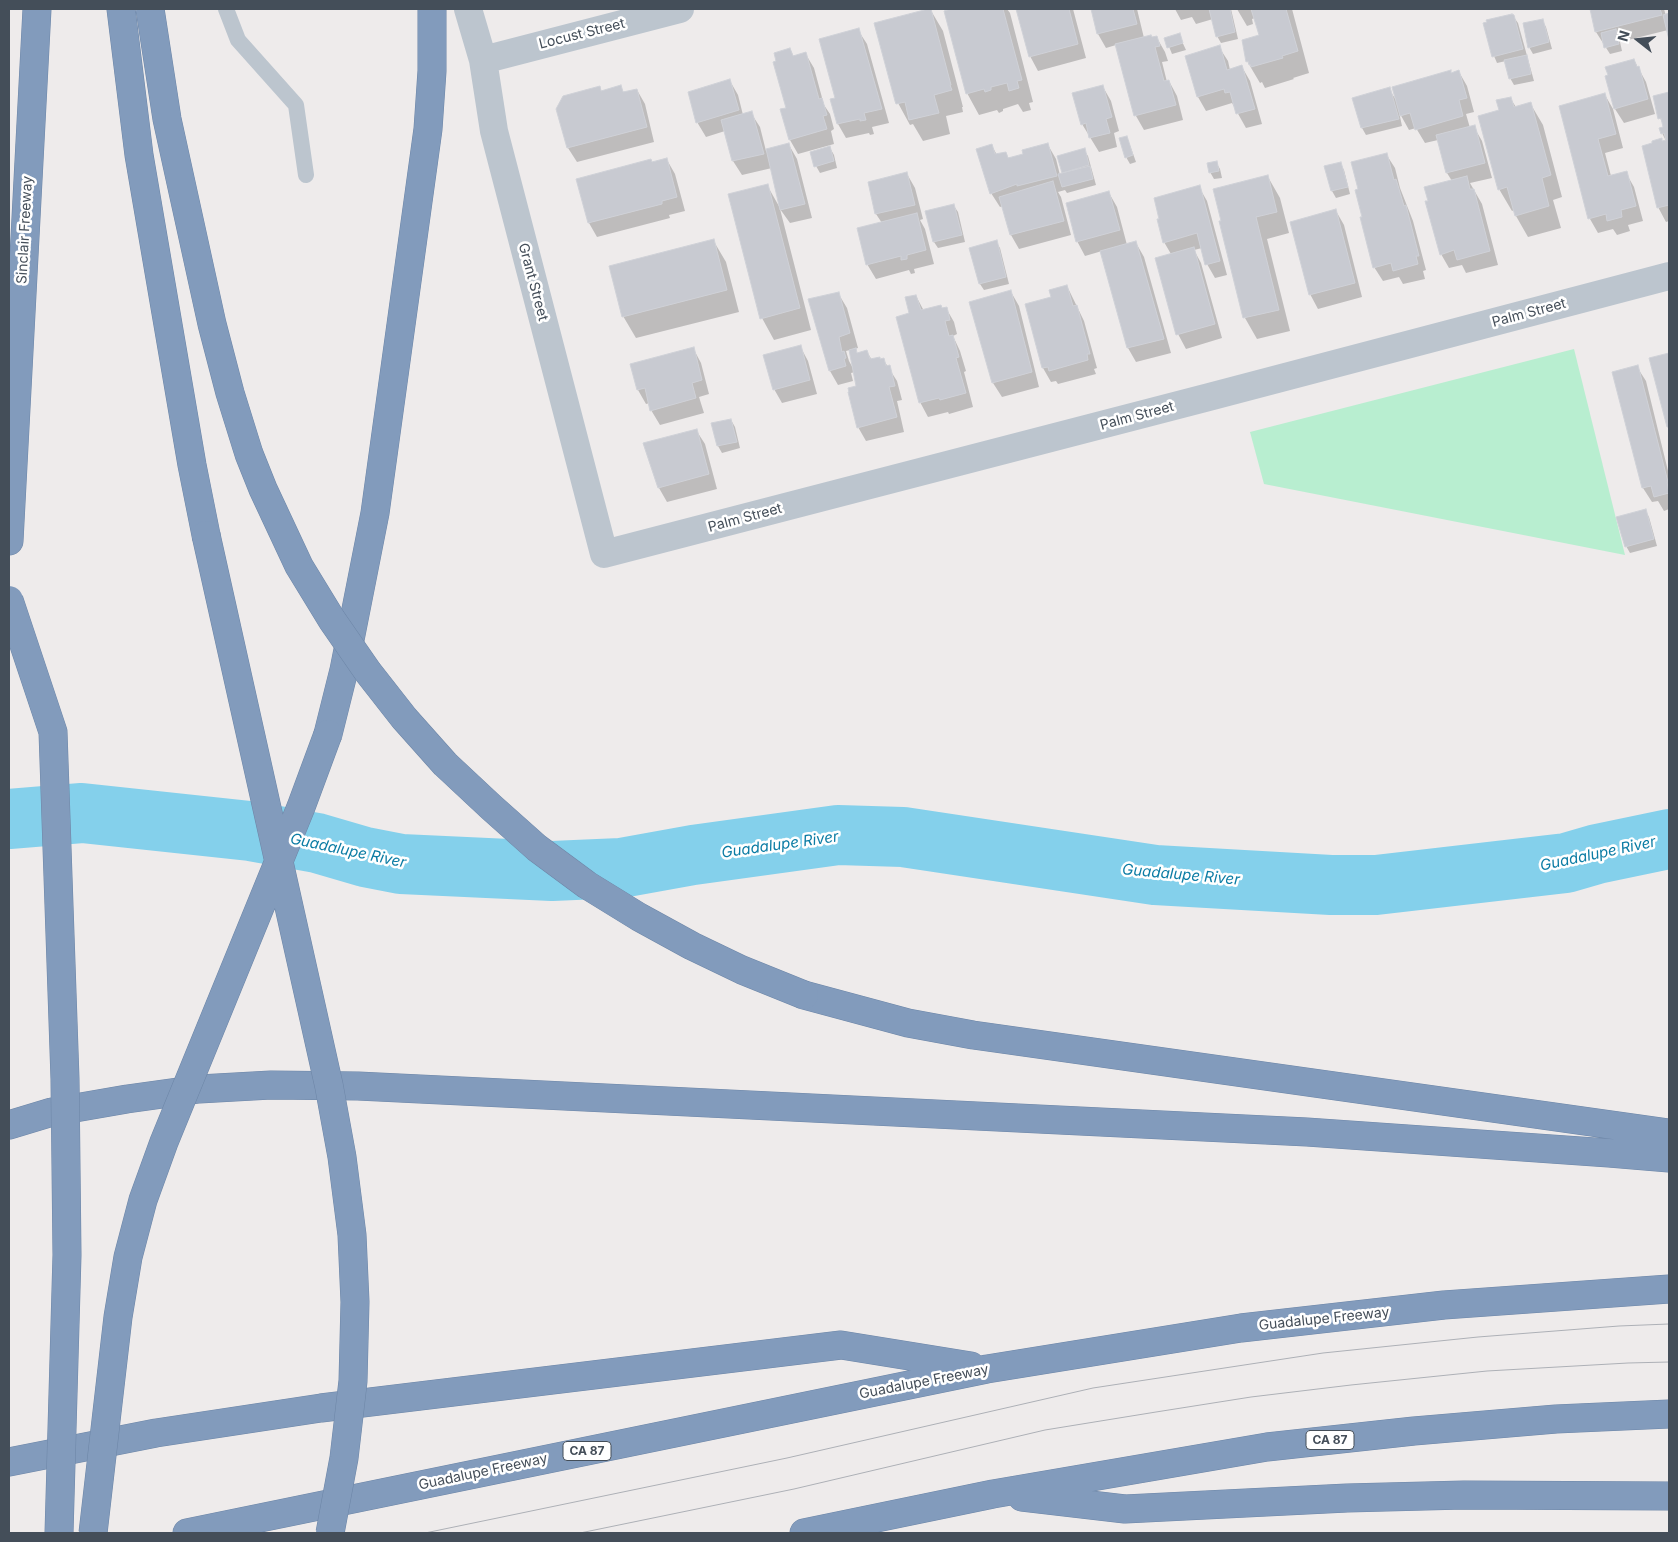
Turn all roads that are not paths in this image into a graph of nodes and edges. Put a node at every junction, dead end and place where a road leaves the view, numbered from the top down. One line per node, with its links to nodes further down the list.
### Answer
1 (37, 9): 11 (highway, Sinclair Freeway)
2 (121, 9): 26 (highway, bridge)
3 (150, 9): 15 (highway, bridge)
4 (226, 9): 9 (lane)
5 (432, 9): 24 (highway, bridge)
6 (468, 9): 8 (street, Grant Street)
7 (680, 9): 8 (street, Locust Street)
8 (483, 60): 12 (street, Grant Street)
9 (306, 175)
10 (1669, 276): 12 (street, Palm Street)
11 (9, 541)
12 (604, 554)
13 (9, 600): 23 (highway, bridge)
14 (9, 1125): 16 (highway)
15 (1669, 1133)
16 (1669, 1158)
17 (1669, 1288): 18 (highway, Guadalupe Freeway / CA 87)
18 (987, 1369): 20 (highway); 25 (highway, Guadalupe Freeway / CA 87)
19 (1669, 1414): 21 (highway, CA 87)
20 (9, 1462)
21 (993, 1494): 22 (highway); 27 (highway, CA 87)
22 (1669, 1496)
23 (59, 1533)
24 (93, 1533)
25 (187, 1533)
26 (330, 1533)
27 (804, 1533)

